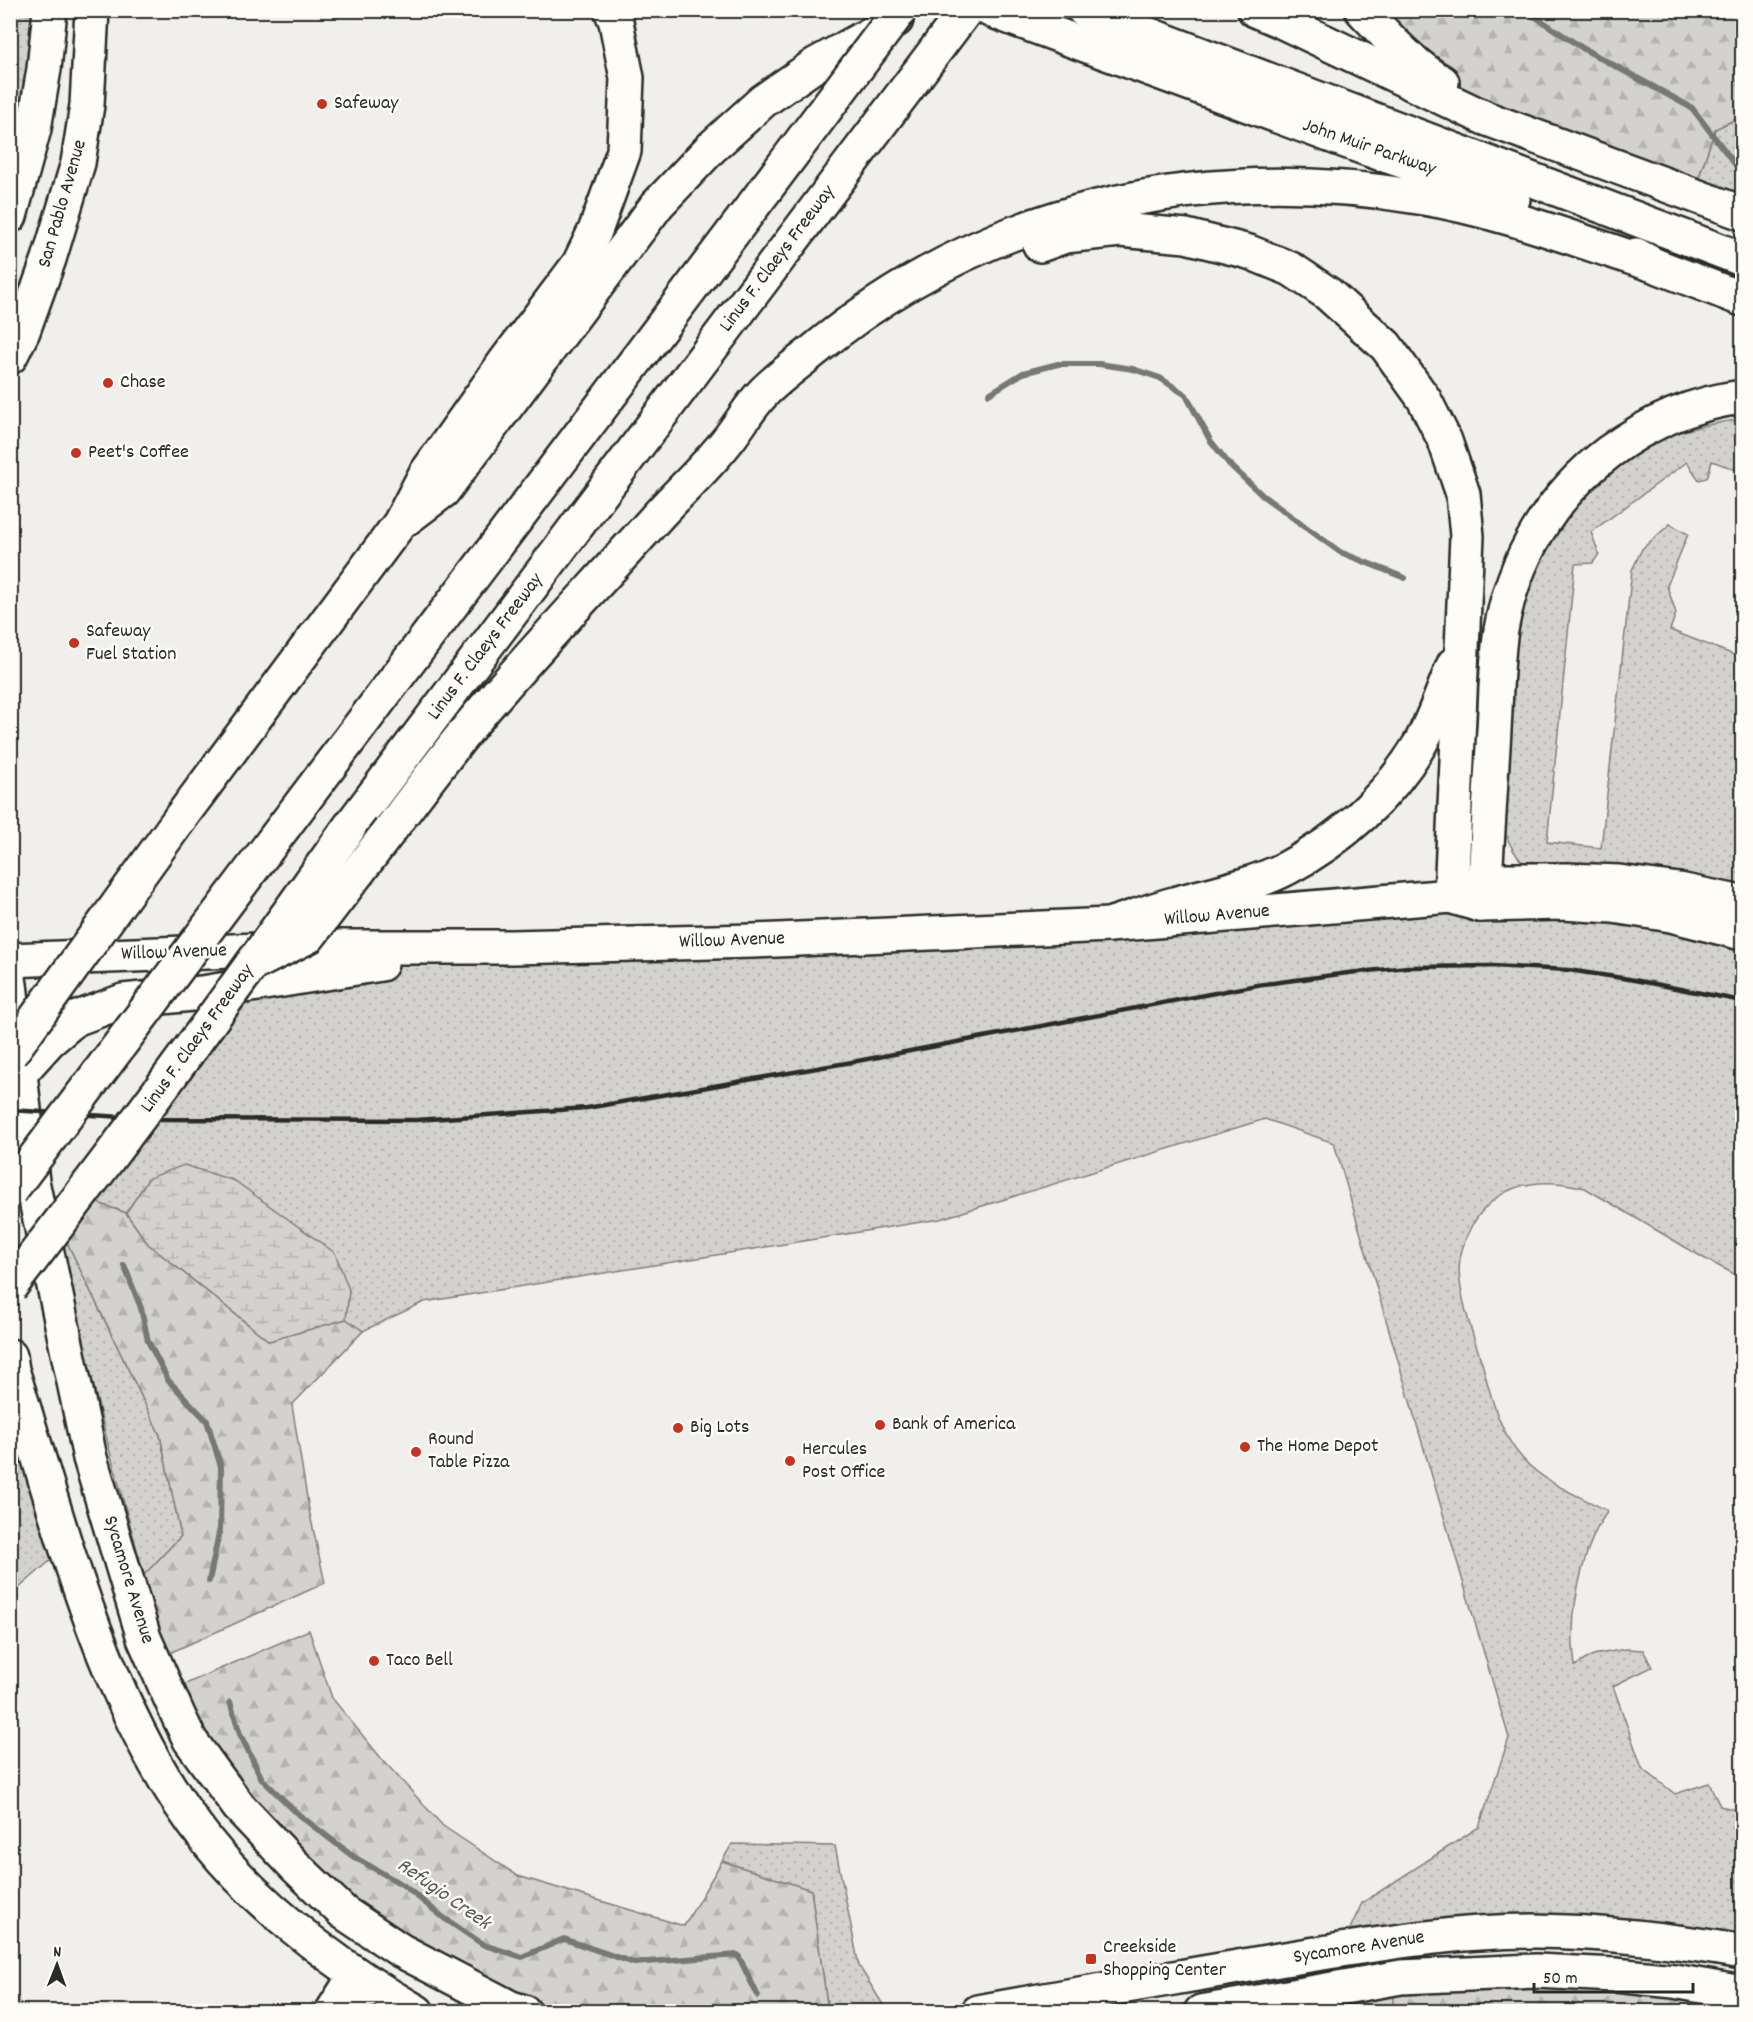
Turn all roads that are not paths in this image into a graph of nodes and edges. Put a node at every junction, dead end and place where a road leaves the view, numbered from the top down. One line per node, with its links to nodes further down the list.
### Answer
1 (50, 10): 13 (main road)
2 (92, 10): 17 (main road, San Pablo Avenue)
3 (611, 10): 20 (main road)
4 (900, 10): 31 (main road, bridge)
5 (914, 10): 20 (main road, bridge)
6 (966, 10): 28 (main road, Linus F. Claeys Freeway, bridge)
7 (990, 10): 15 (main road, John Muir Parkway)
8 (1084, 10): 14 (main road, John Muir Parkway)
9 (1255, 10): 11 (main road)
10 (1362, 10): 11 (main road)
11 (1551, 142): 12 (main road)
12 (1743, 213)
13 (10, 216)
14 (1743, 259)
15 (1654, 265): 16 (main road, John Muir Parkway); 19 (main road)
16 (1743, 299)
17 (10, 357)
18 (1743, 397): 22 (main road)
19 (726, 442): 21 (main road); 28 (main road, bridge)
20 (400, 523): 30 (main road, bridge)
21 (1463, 640): 22 (main road); 24 (main road)
22 (1472, 894): 23 (main road, Willow Avenue); 24 (main road, Willow Avenue); 25 (main road, Willow Avenue)
23 (1743, 903)
24 (1109, 925): 26 (main road, Willow Avenue)
25 (1743, 933)
26 (512, 947): 27 (main road, Willow Avenue); 30 (main road)
27 (10, 960)
28 (253, 964): 32 (main road, Linus F. Claeys Freeway, bridge)
29 (10, 984): 30 (main road, Sycamore Avenue)
30 (16, 1063): 34 (main road, Sycamore Avenue)
31 (10, 1191)
32 (10, 1287)
33 (10, 1356): 37 (main road)
34 (400, 1950): 37 (main road); 40 (main road, Sycamore Avenue)
35 (1743, 1952): 41 (main road, Sycamore Avenue)
36 (1743, 1993): 42 (main road, Sycamore Avenue)
37 (373, 1996): 38 (main road); 39 (main road)
38 (332, 2012)
39 (417, 2012)
40 (524, 2012)
41 (978, 2012)
42 (1201, 2012)

